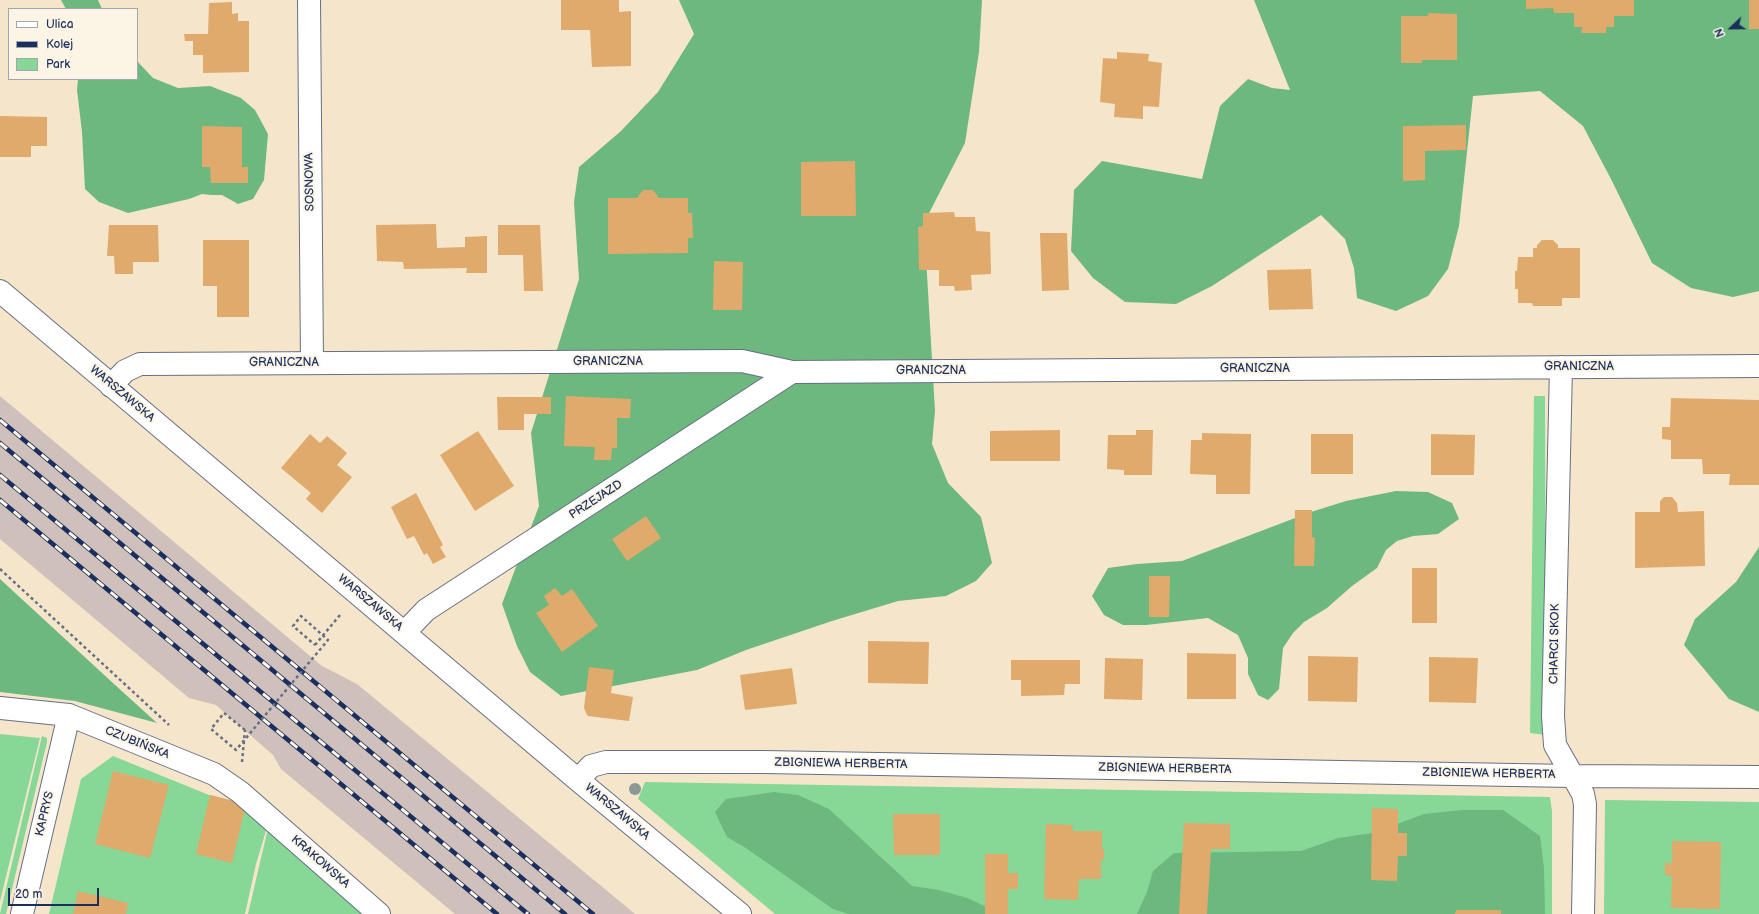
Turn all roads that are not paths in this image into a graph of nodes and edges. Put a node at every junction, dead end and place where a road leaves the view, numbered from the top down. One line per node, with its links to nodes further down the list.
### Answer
1 (309, 0): 3 (street, SOSNOWA)
2 (0, 291): 7 (street, WARSZAWSKA)
3 (312, 363): 6 (street, GRANICZNA); 7 (street, GRANICZNA)
4 (1759, 366): 5 (street, GRANICZNA)
5 (1561, 367): 6 (street, GRANICZNA); 11 (street, CHARCI SKOK)
6 (792, 372): 8 (street, PRZEJAZD)
7 (111, 386): 8 (street, WARSZAWSKA)
8 (405, 632): 13 (street, WARSZAWSKA)
9 (0, 708): 10 (street, CZUBIŃSKA)
10 (69, 715): 14 (street, CZUBIŃSKA); 15 (street, KAPRYS)
11 (1572, 776): 12 (street, ZBIGNIEWA HERBERTA); 13 (street, ZBIGNIEWA HERBERTA); 18 (street, CHARCI SKOK)
12 (1759, 777)
13 (578, 780): 17 (street, WARSZAWSKA)
14 (262, 810): 16 (street, KRAKOWSKA)
15 (22, 914)
16 (379, 914)
17 (740, 914)
18 (1583, 914)

